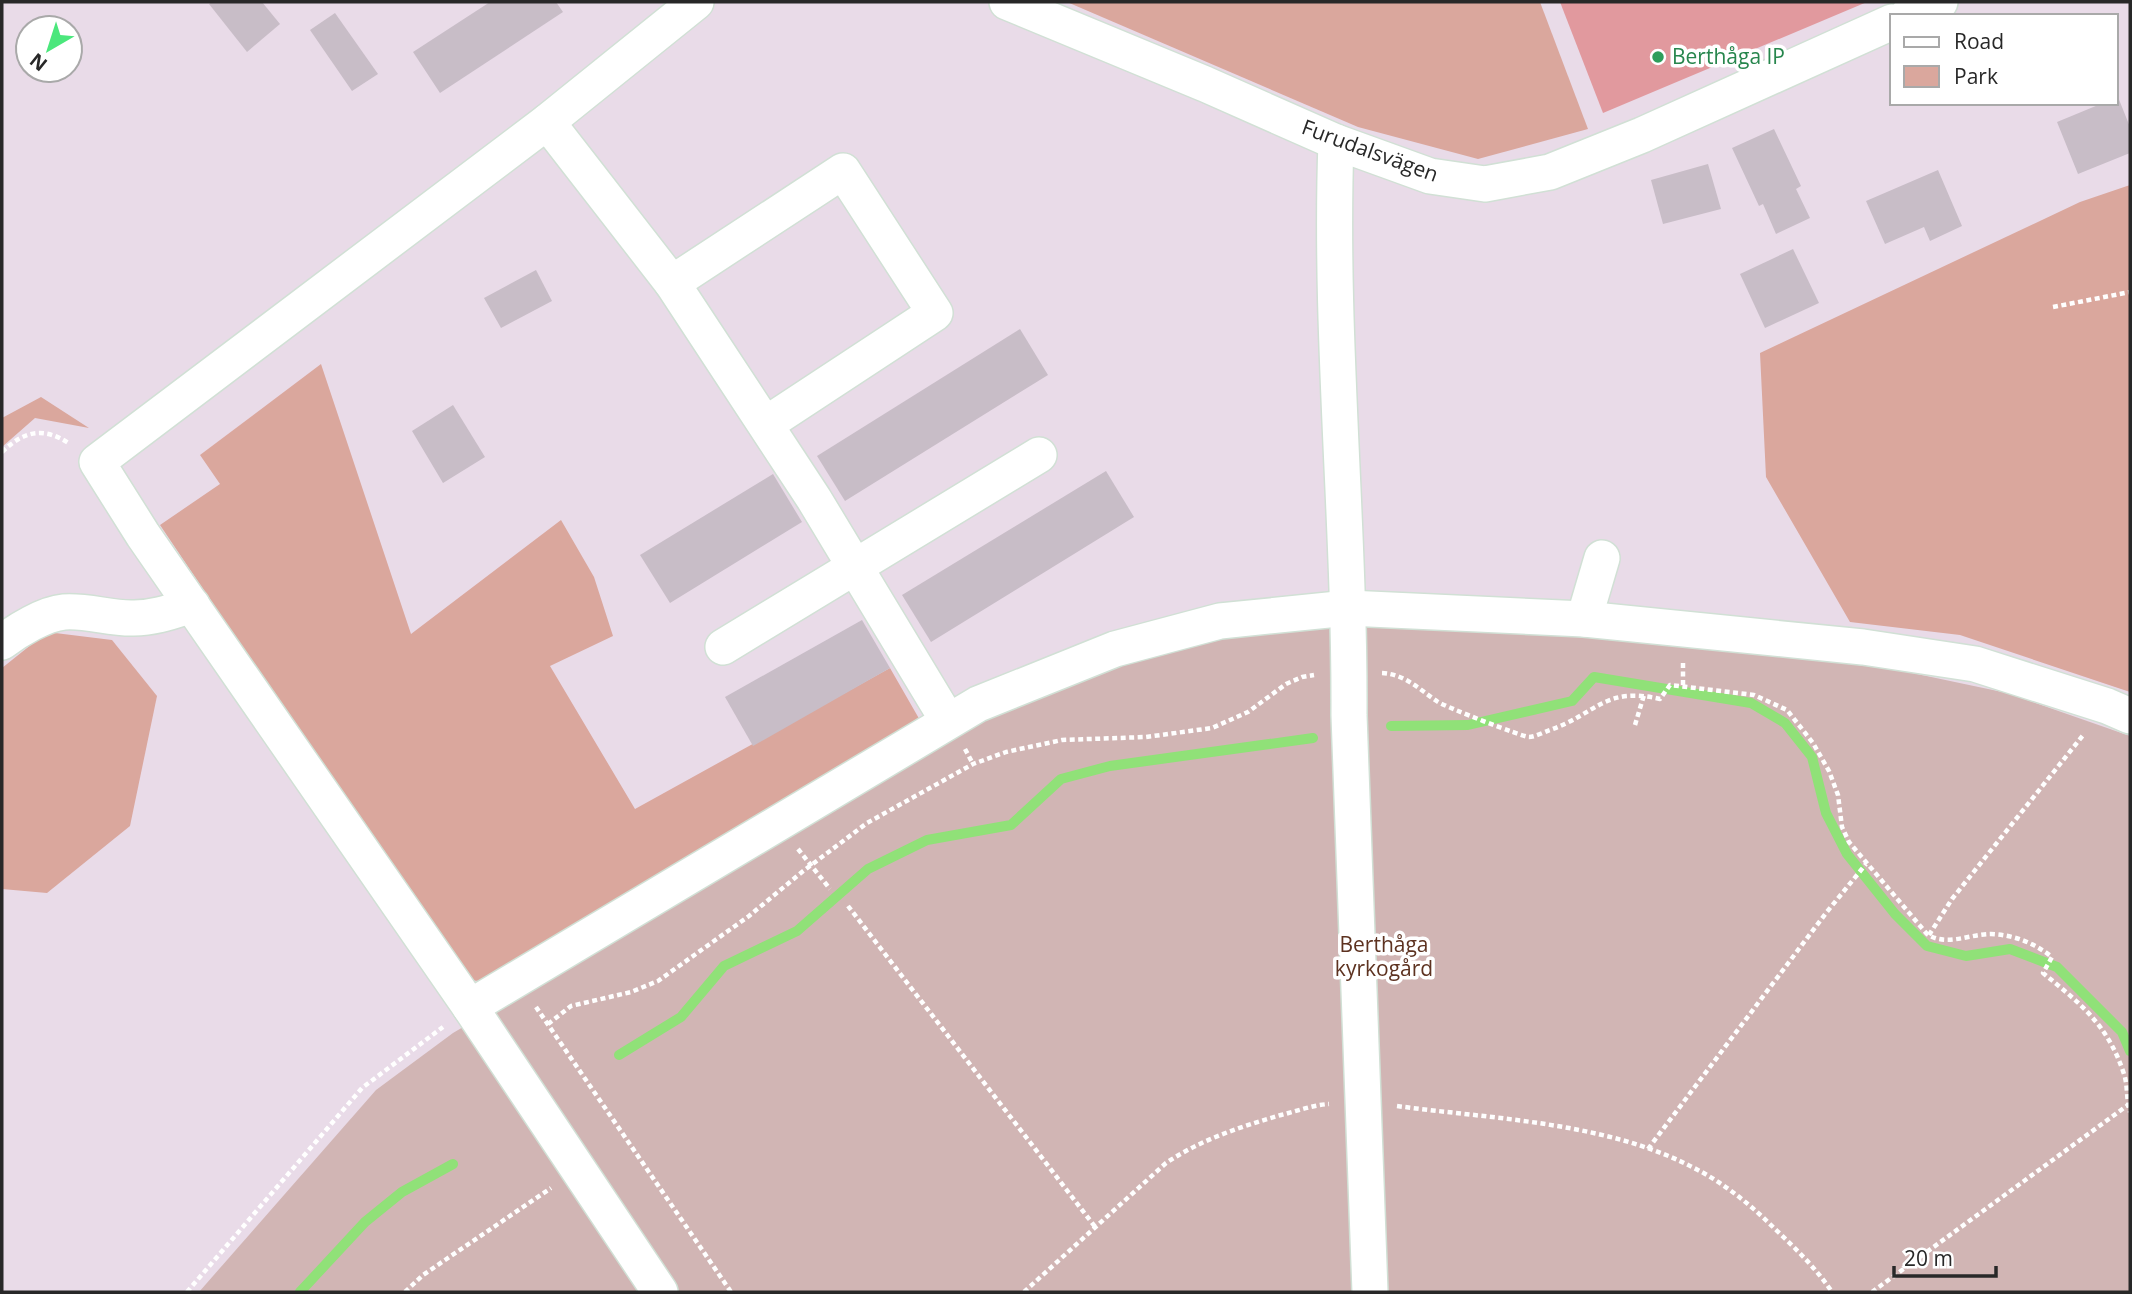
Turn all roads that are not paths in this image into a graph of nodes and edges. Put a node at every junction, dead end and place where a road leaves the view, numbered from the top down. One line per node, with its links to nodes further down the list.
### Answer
1 (696, 2): 6 (street)
2 (1007, 2): 7 (street, Furudalsvägen)
3 (1940, 2): 4 (street)
4 (1912, 14)
5 (1890, 23): 7 (street, Furudalsvägen)
6 (547, 122): 8 (street); 13 (street)
7 (1336, 142): 14 (street)
8 (673, 283): 9 (street); 9 (street)
9 (766, 424): 12 (street)
10 (1039, 455): 12 (street)
11 (1602, 558): 15 (street)
12 (856, 568): 17 (street); 19 (street)
13 (192, 605): 16 (street); 20 (street)
14 (1348, 608): 15 (street); 19 (street); 22 (street)
15 (1584, 619): 18 (street)
16 (2, 642)
17 (723, 647)
18 (2119, 711)
19 (948, 721): 20 (street)
20 (470, 1007): 21 (street)
21 (660, 1292)
22 (1370, 1292)

